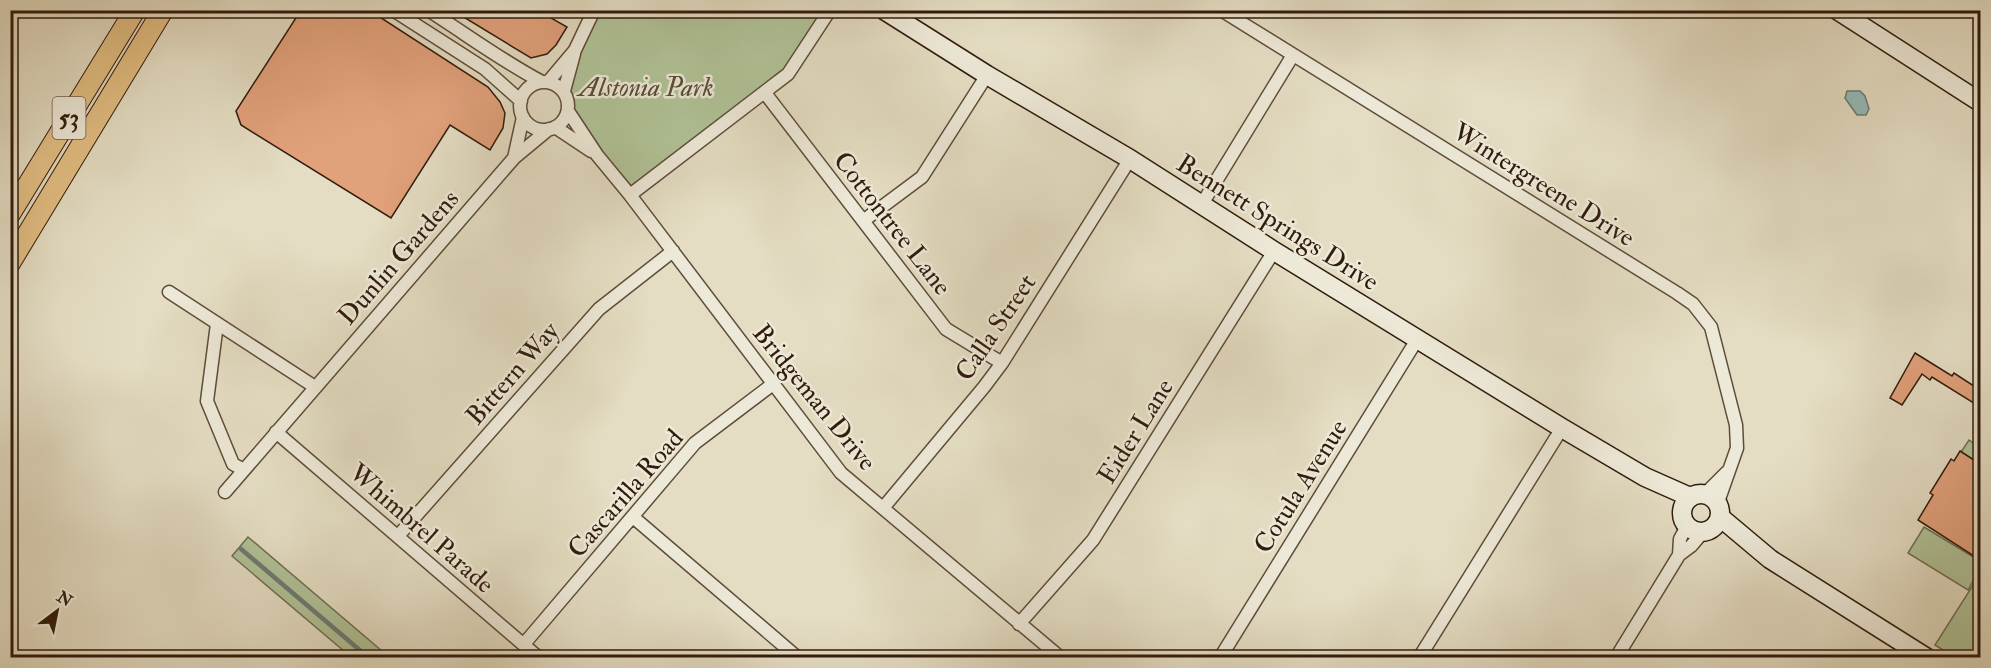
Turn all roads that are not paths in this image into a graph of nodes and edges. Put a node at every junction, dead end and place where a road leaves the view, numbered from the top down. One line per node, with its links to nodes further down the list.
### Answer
1 (135, 10): 26 (main road, 53)
2 (163, 10): 30 (main road, 53)
3 (393, 10): 16 (street)
4 (428, 10): 13 (street)
5 (594, 10): 10 (street)
6 (830, 10): 15 (street)
7 (884, 10): 12 (street, Bennett Springs Drive)
8 (1221, 10): 11 (street, Wintergreene Drive)
9 (1837, 10): 17 (street)
10 (575, 50): 13 (street); 14 (street)
11 (1293, 55): 25 (street); 42 (street, Wintergreene Drive)
12 (987, 75): 23 (street, Bennett Springs Drive); 27 (street)
13 (545, 82): 14 (street); 16 (street)
14 (564, 91): 18 (street)
15 (765, 93): 24 (street); 27 (street, Cottontree Lane)
16 (521, 101): 19 (street)
17 (1980, 102)
18 (568, 111): 20 (street); 21 (street, Bridgeman Drive)
19 (523, 117): 20 (street); 22 (street, Dunlin Gardens)
20 (552, 128): 21 (street, Bridgeman Drive); 22 (street, Dunlin Gardens)
21 (597, 154): 24 (street, Bridgeman Drive)
22 (514, 158): 36 (street, Dunlin Gardens)
23 (1130, 159): 25 (street, Bennett Springs Drive); 34 (street, Calla Street)
24 (630, 195): 28 (street, Bridgeman Drive)
25 (1202, 204): 29 (street, Bennett Springs Drive)
26 (10, 214)
27 (863, 221): 34 (street, Cottontree Lane)
28 (673, 251): 35 (street, Bridgeman Drive); 44 (street, Bittern Way)
29 (1274, 251): 33 (street, Bennett Springs Drive); 45 (street, Eider Lane)
30 (10, 263)
31 (169, 292): 32 (street)
32 (217, 324): 36 (street); 39 (street)
33 (1418, 338): 37 (street, Bennett Springs Drive); 51 (street, Cotula Avenue)
34 (1002, 363): 41 (street, Calla Street)
35 (773, 384): 41 (street, Bridgeman Drive); 43 (street, Cascarilla Road)
36 (315, 387): 38 (street, Dunlin Gardens)
37 (1562, 428): 42 (street, Bennett Springs Drive); 52 (street)
38 (276, 432): 39 (street, Dunlin Gardens); 44 (street, Whimbrel Parade)
39 (244, 470): 40 (street, Dunlin Gardens)
40 (225, 492)
41 (883, 508): 45 (street, Bridgeman Drive)
42 (1702, 514): 47 (street, Wintergreene Drive); 53 (street, Bennett Springs Drive)
43 (633, 517): 46 (street, Cascarilla Road); 49 (street)
44 (398, 536): 46 (street, Whimbrel Parade)
45 (1019, 624): 50 (street, Bridgeman Drive)
46 (524, 644): 48 (street, Whimbrel Parade)
47 (1618, 656)
48 (539, 657)
49 (798, 657)
50 (1061, 657)
51 (1220, 657)
52 (1419, 657)
53 (1927, 657)

